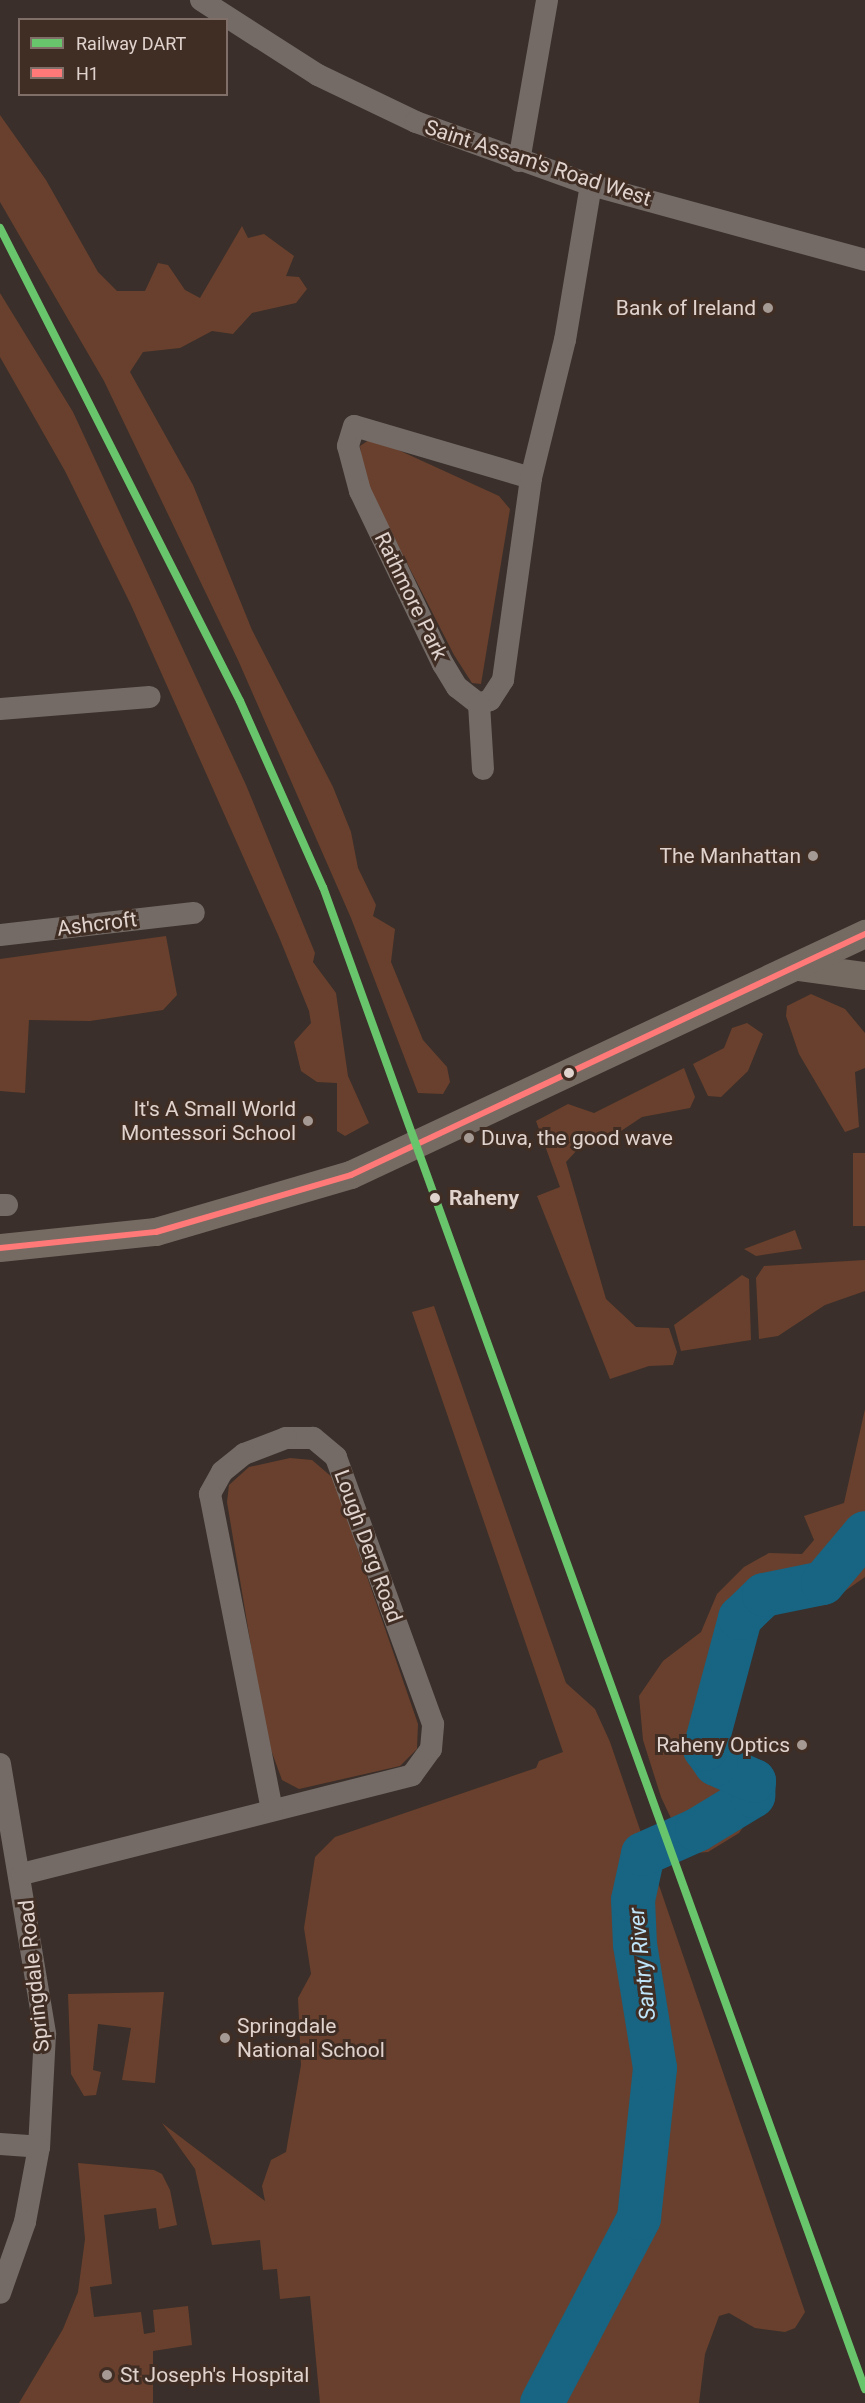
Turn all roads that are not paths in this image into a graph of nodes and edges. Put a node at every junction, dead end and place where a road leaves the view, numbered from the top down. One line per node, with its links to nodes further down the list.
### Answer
1 (201, 0): 3 (street, Saint Assam's Road West)
2 (547, 0): 3 (street)
3 (519, 161): 4 (street, Saint Assam's Road West)
4 (591, 185): 5 (street, Saint Assam's Road West); 6 (street)
5 (865, 260)
6 (531, 478): 8 (street); 8 (street, Rathmore Park)
7 (150, 697): 9 (street)
8 (479, 704): 10 (street)
9 (0, 709)
10 (483, 769)
11 (194, 913): 13 (street, Ashcroft)
12 (865, 934): 14 (main road)
13 (0, 935)
14 (781, 969): 15 (main road); 16 (main road)
15 (865, 976)
16 (0, 1248)
17 (0, 1764): 19 (street, Springdale Road)
18 (272, 1809): 18 (street, Lough Derg Road); 19 (street, Lough Derg Road)
19 (22, 1874): 21 (street, Springdale Road)
20 (0, 2144): 21 (street)
21 (39, 2147): 22 (street, Springdale Road)
22 (8, 2244): 23 (street, Springdale Road)
23 (0, 2292)

